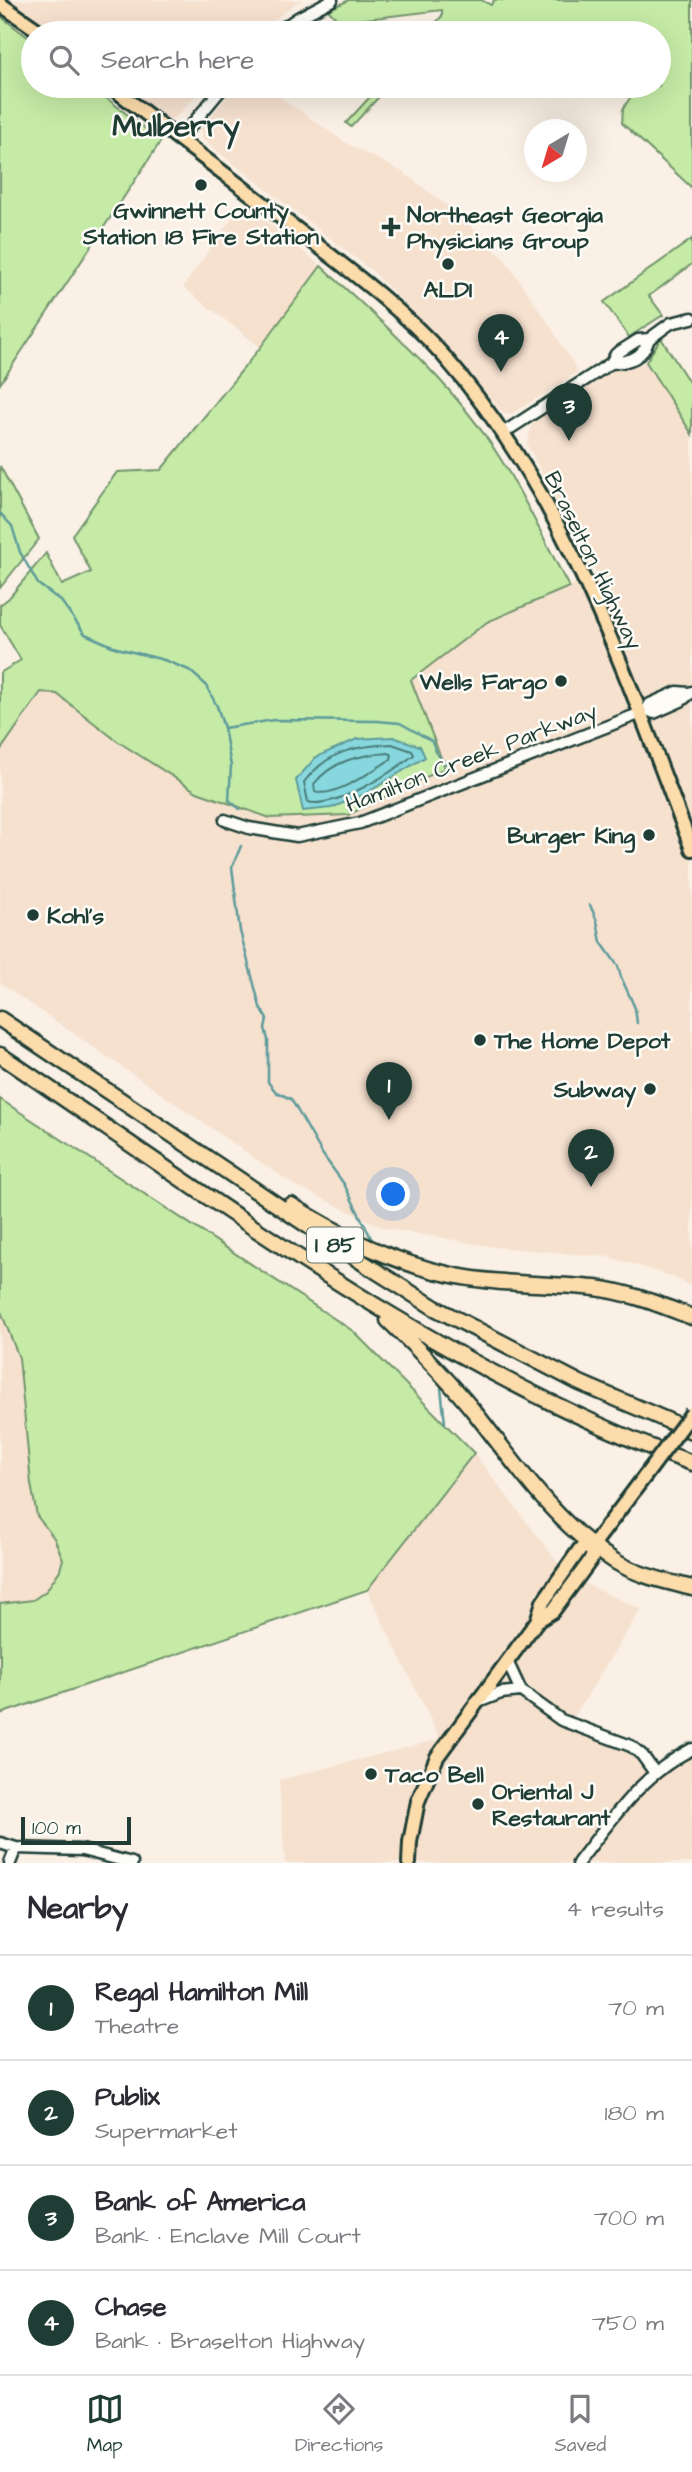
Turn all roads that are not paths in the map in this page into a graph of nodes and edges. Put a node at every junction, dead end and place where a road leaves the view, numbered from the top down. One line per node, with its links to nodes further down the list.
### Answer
1 (332, 0): 4 (street)
2 (0, 4): 3 (main road)
3 (25, 21)
4 (294, 21)
5 (126, 98): 7 (main road, Braselton Highway)
6 (214, 98): 7 (street)
7 (180, 139): 9 (main road, Braselton Highway)
8 (692, 318): 9 (street)
9 (503, 433): 11 (main road, Braselton Highway)
10 (691, 692): 11 (street, Hamilton Creek Parkway)
11 (644, 712): 12 (street, Hamilton Creek Parkway); 13 (main road, Braselton Highway)
12 (225, 820)
13 (692, 849)
14 (0, 1019): 16 (highway, I 85)
15 (0, 1055): 17 (highway, I 85)
16 (185, 1144): 18 (highway); 20 (highway, I 85)
17 (369, 1302): 21 (highway, I 85); 22 (highway)
18 (692, 1317)
19 (692, 1413): 22 (main road, bridge)
20 (692, 1431)
21 (692, 1463)
22 (593, 1545): 23 (highway); 24 (main road)
23 (692, 1588)
24 (508, 1661): 25 (street); 26 (main road)
25 (521, 1691): 26 (street); 28 (street)
26 (477, 1703): 33 (main road)
27 (692, 1749): 28 (street)
28 (655, 1773): 34 (street)
29 (0, 1843): 30 (street)
30 (16, 1848): 31 (street); 32 (street)
31 (10, 1863)
32 (132, 1863)
33 (409, 1863)
34 (578, 1863)

